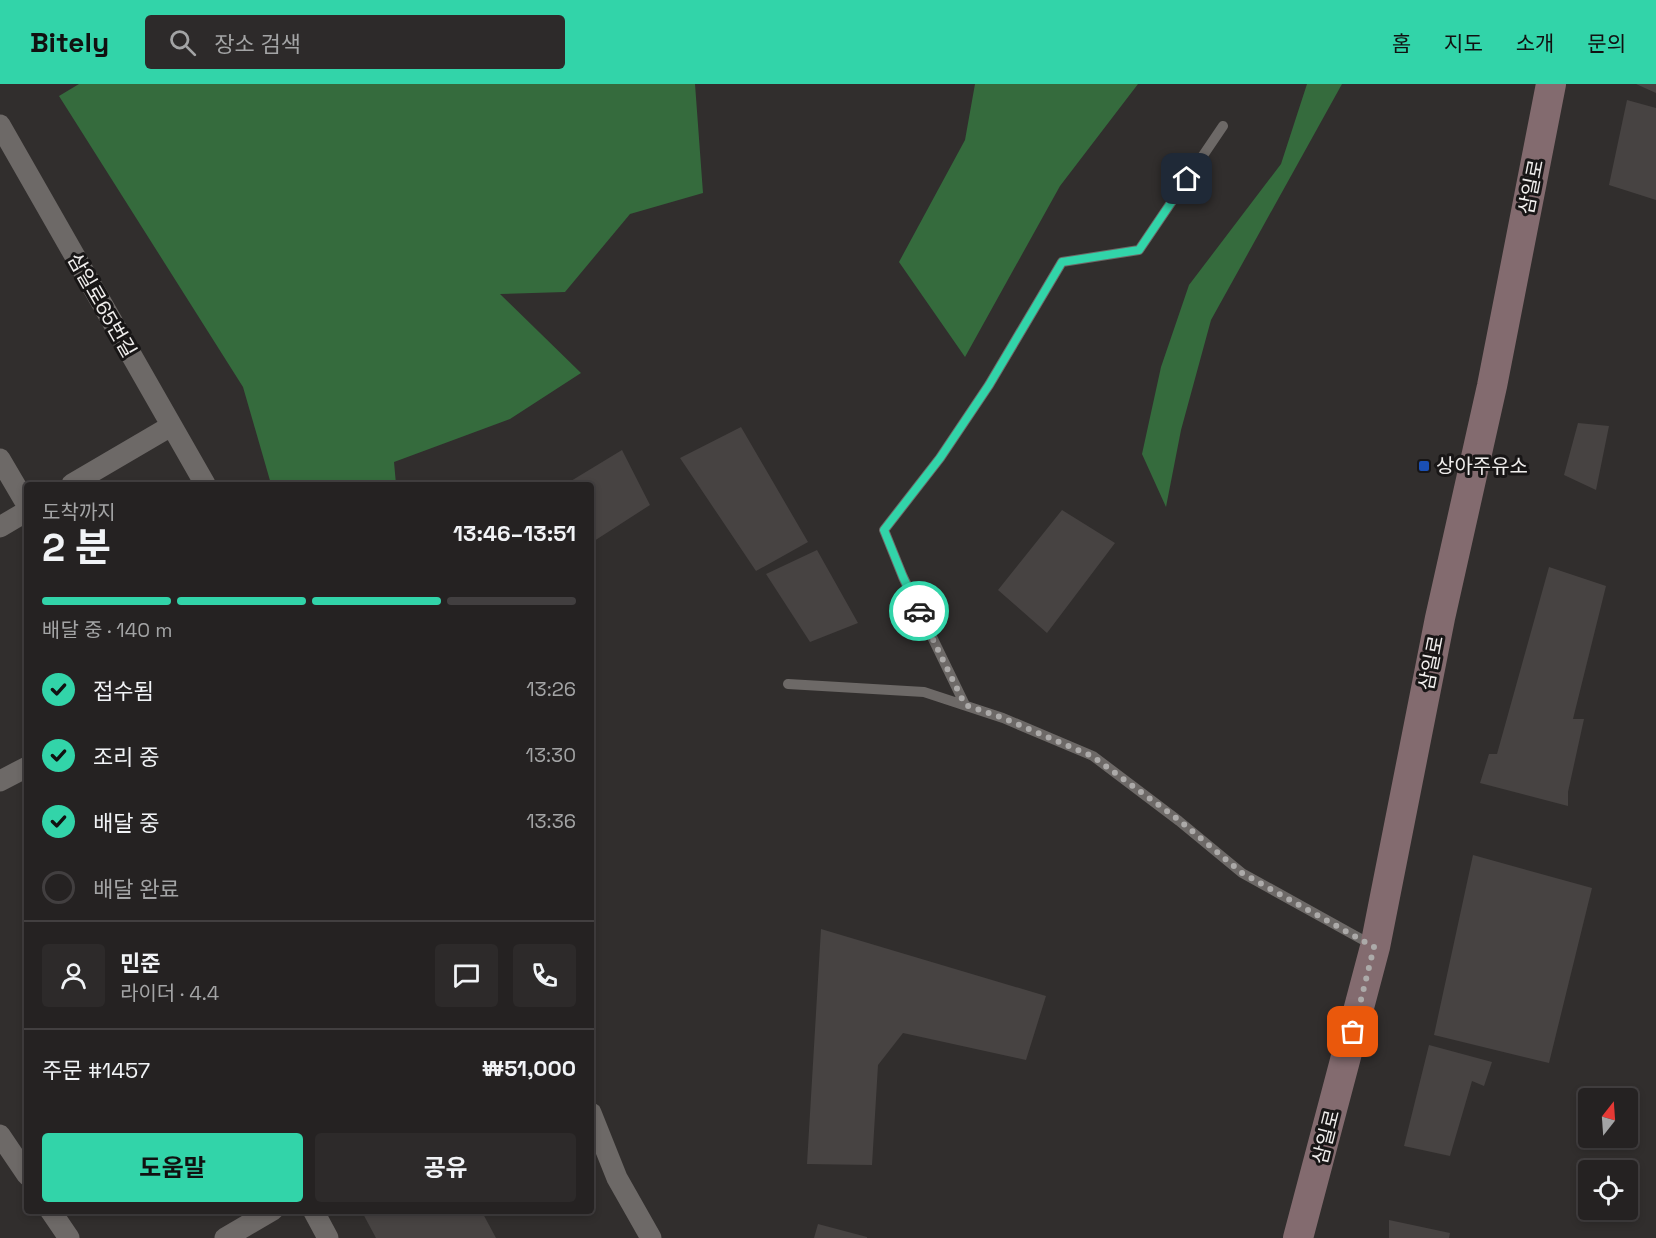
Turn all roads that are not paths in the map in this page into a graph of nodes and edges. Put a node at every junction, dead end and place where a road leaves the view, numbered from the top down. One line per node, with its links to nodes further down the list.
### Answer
1 (1551, 84): 15 (main road, 삼일로)
2 (0, 125): 4 (street, 삼일로65번길)
3 (1223, 126): 12 (lane)
4 (171, 426): 6 (street); 7 (street, 삼일로65번길)
5 (0, 459): 8 (street)
6 (75, 482)
7 (204, 482)
8 (24, 501)
9 (24, 513): 10 (street)
10 (0, 527)
11 (788, 684): 12 (lane)
12 (965, 705): 15 (lane)
13 (24, 768): 14 (street)
14 (0, 781)
15 (1374, 947): 26 (main road, 삼일로)
16 (594, 1120): 25 (street)
17 (0, 1135): 18 (street)
18 (24, 1171)
19 (53, 1214): 22 (street)
20 (266, 1214): 23 (street)
21 (315, 1214): 24 (street)
22 (69, 1238)
23 (225, 1238)
24 (328, 1238)
25 (651, 1238)
26 (1298, 1238)

